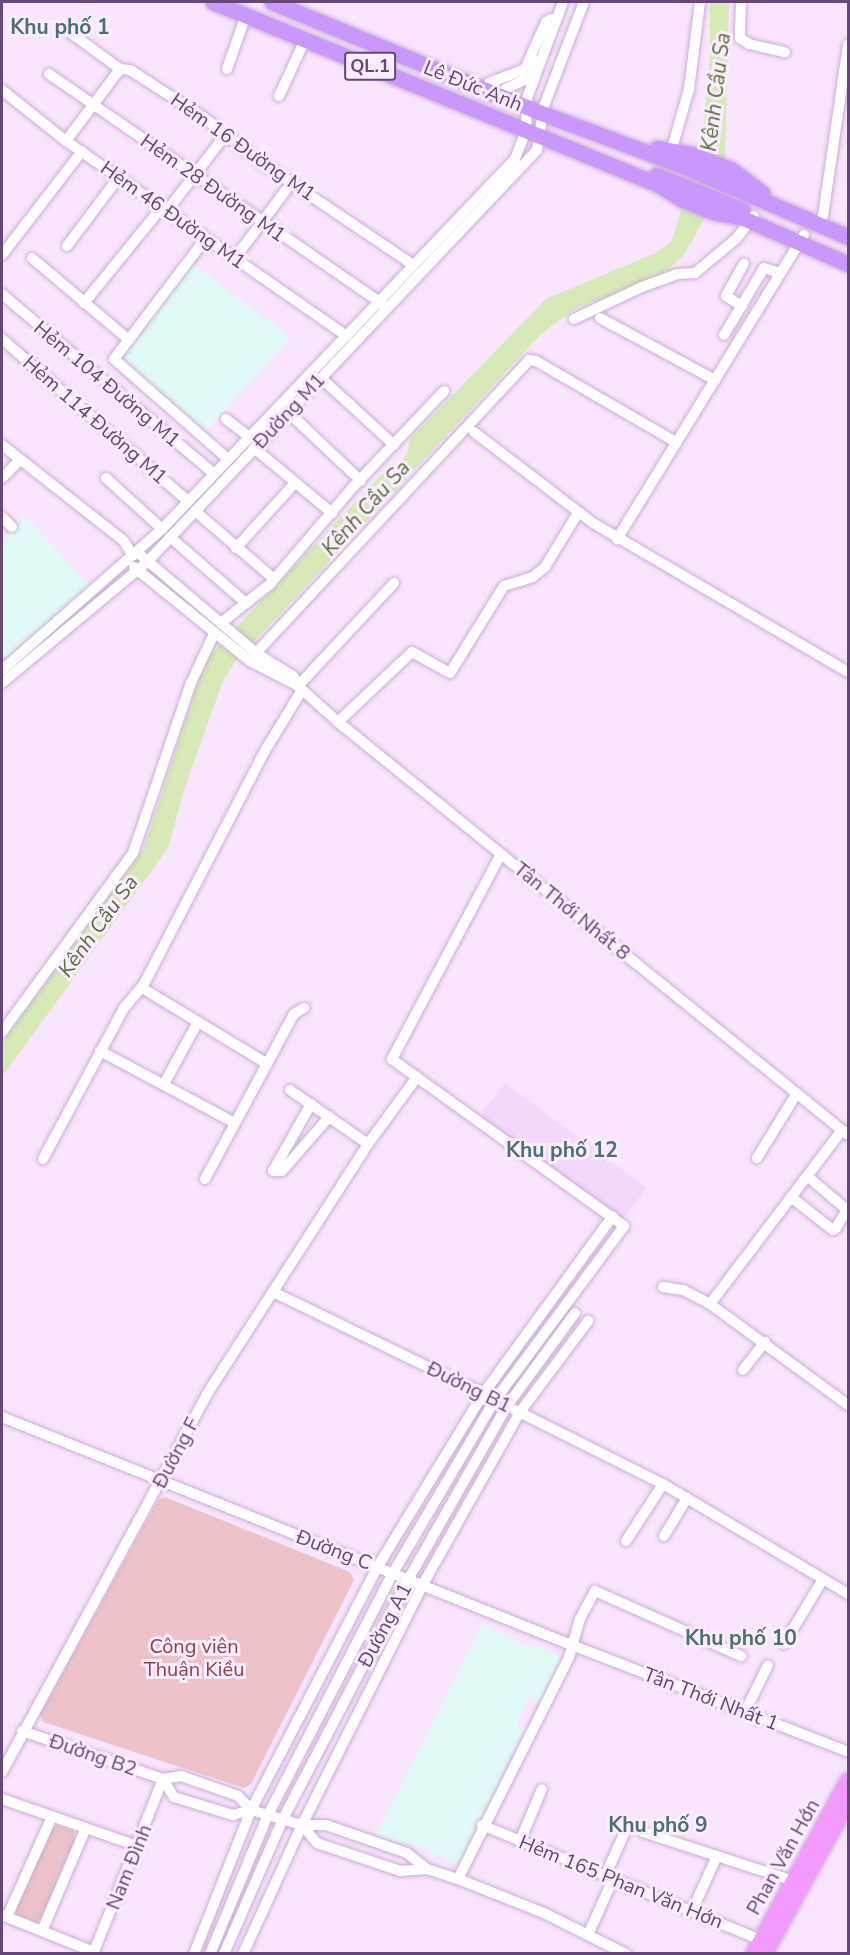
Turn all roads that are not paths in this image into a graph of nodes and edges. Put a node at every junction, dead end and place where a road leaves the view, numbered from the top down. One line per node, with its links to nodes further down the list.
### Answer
1 (213, 2): 10 (highway, Lê Đức Anh / QL.1)
2 (231, 2): 24 (highway, Lê Đức Anh / QL.1)
3 (272, 2): 24 (highway, Lê Đức Anh / QL.1)
4 (289, 2): 19 (highway, Lê Đức Anh / QL.1)
5 (558, 2): 11 (street)
6 (563, 2): 24 (street)
7 (584, 2): 24 (street)
8 (700, 2): 28 (street)
9 (741, 2): 15 (street)
10 (246, 15): 13 (highway, Lê Đức Anh / QL.1); 17 (street)
11 (551, 19): 19 (street); 20 (street)
12 (72, 34): 16 (street, Hẻm 16 Đường M1)
13 (305, 40): 22 (street); 24 (highway, Lê Đức Anh / QL.1)
14 (849, 45): 34 (street)
15 (785, 52)
16 (120, 69): 23 (street); 25 (street, Hẻm 16 Đường M1)
17 (227, 69)
18 (49, 74): 23 (street, Hẻm 28 Đường M1)
19 (489, 82): 20 (highway, Lê Đức Anh / QL.1)
20 (505, 89): 24 (highway, Lê Đức Anh / QL.1)
21 (2, 90): 26 (street, Hẻm 46 Đường M1)
22 (279, 96)
23 (93, 105): 26 (street); 29 (street, Hẻm 28 Đường M1)
24 (535, 118): 28 (highway, Lê Đức Anh / QL.1); 32 (highway, Lê Đức Anh / QL.1); 32 (highway, Lê Đức Anh / QL.1); 46 (street, Đường M1); 52 (street, Đường M1)
25 (226, 134): 29 (street); 31 (street, Hẻm 16 Đường M1)
26 (66, 141): 27 (street, Hẻm 46 Đường M1)
27 (82, 152): 30 (street, Hẻm 46 Đường M1); 43 (street)
28 (674, 158): 34 (highway, Lê Đức Anh / QL.1); 38 (highway, QL.1)
29 (194, 174): 33 (street); 36 (street, Hẻm 28 Đường M1)
30 (119, 177): 33 (street, Hẻm 46 Đường M1); 41 (street)
31 (292, 182): 36 (street); 46 (street, Hẻm 16 Đường M1)
32 (718, 208): 35 (highway, QL.1)
33 (164, 209): 39 (street, Hẻm 46 Đường M1); 51 (street)
34 (823, 216): 37 (highway, QL.1)
35 (752, 218): 40 (highway, QL.1); 54 (street)
36 (260, 220): 45 (street); 52 (street, Hẻm 28 Đường M1)
37 (849, 227)
38 (849, 237)
39 (206, 238): 45 (street, Hẻm 46 Đường M1); 59 (street)
40 (802, 238): 42 (highway, QL.1); 48 (highway, QL.1); 49 (street)
41 (67, 246)
42 (849, 253)
43 (2, 255)
44 (32, 258): 51 (street)
45 (235, 258): 57 (street, Hẻm 46 Đường M1)
46 (412, 264): 52 (street, Đường M1)
47 (744, 264): 53 (street)
48 (849, 264)
49 (780, 273): 53 (street); 61 (street)
50 (2, 294): 73 (street, Hẻm 104 Đường M1)
51 (84, 303): 59 (street)
52 (383, 304): 57 (street, Đường M1); 60 (street, Đường M1)
53 (742, 306): 56 (street)
54 (574, 318)
55 (600, 318): 61 (street)
56 (724, 335)
57 (347, 336): 66 (street, Đường M1)
58 (2, 339): 78 (street, Hẻm 114 Đường M1)
59 (129, 340): 71 (street)
60 (321, 378): 63 (street, Đường M1); 69 (street)
61 (715, 380): 67 (street)
62 (444, 391): 69 (street)
63 (288, 412): 70 (street, Đường M1); 76 (street)
64 (226, 419): 66 (street)
65 (474, 432): 81 (street)
66 (249, 437): 71 (street, Đường M1)
67 (676, 442): 85 (street); 95 (street)
68 (2, 445): 72 (street)
69 (394, 446): 76 (street)
70 (254, 448): 77 (street); 79 (street, Đường M1)
71 (228, 459): 73 (street, Đường M1)
72 (20, 460): 74 (street); 87 (street)
73 (213, 473): 78 (street, Đường M1)
74 (2, 478)
75 (106, 478): 84 (street)
76 (361, 481): 80 (street)
77 (295, 483): 80 (street); 86 (street)
78 (188, 501): 84 (street, Đường M1)
79 (195, 511): 84 (street, Đường M1); 86 (street)
80 (332, 513): 90 (street)
81 (578, 513): 85 (street); 100 (street)
82 (2, 517): 83 (street)
83 (12, 527)
84 (166, 533): 87 (street, Đường M1); 88 (street, Đường M1); 92 (street)
85 (617, 538): 97 (street)
86 (236, 548): 90 (street)
87 (133, 556): 88 (street); 89 (street); 96 (street, Đường M1)
88 (147, 562): 89 (street, Đường M1); 93 (street)
89 (137, 570): 94 (street); 98 (street, Đường M1)
90 (274, 579): 92 (street)
91 (394, 583): 99 (street)
92 (246, 603): 93 (street)
93 (221, 623): 95 (street)
94 (214, 633): 95 (street); 105 (street)
95 (253, 657): 99 (street, Tân Thới Nhất 8)
96 (2, 670)
97 (849, 672)
98 (2, 683)
99 (300, 688): 100 (street, Tân Thới Nhất 8); 102 (street)
100 (338, 722): 101 (street, Tân Thới Nhất 8)
101 (501, 854): 108 (street); 111 (street, Tân Thới Nhất 8)
102 (142, 988): 104 (street); 106 (street)
103 (304, 1008): 107 (street)
104 (198, 1022): 107 (street); 109 (street)
105 (2, 1032)
106 (100, 1051): 109 (street); 118 (street)
107 (266, 1063): 114 (street)
108 (417, 1077): 116 (street, Đường F); 122 (street)
109 (164, 1084): 114 (street)
110 (290, 1090): 112 (street)
111 (797, 1093): 115 (street, Tân Thới Nhất 8); 117 (street)
112 (311, 1104): 113 (street); 113 (street)
113 (329, 1117): 116 (street)
114 (233, 1122): 120 (street)
115 (845, 1133): 119 (street)
116 (368, 1144): 124 (street, Đường F)
117 (757, 1158)
118 (43, 1159)
119 (807, 1176): 121 (street); 121 (street)
120 (205, 1179)
121 (791, 1197): 125 (street)
122 (613, 1216): 130 (street, Đường A1); 131 (street, Đường A1)
123 (663, 1287): 125 (street)
124 (273, 1292): 130 (street, Đường B1); 136 (street, Đường F)
125 (710, 1304): 128 (street)
126 (575, 1313): 133 (street, Đường A1)
127 (588, 1321): 134 (street, Đường A1)
128 (765, 1342): 129 (street); 132 (street)
129 (743, 1370)
130 (483, 1394): 131 (street, Đường B1); 141 (street, Đường A1)
131 (495, 1400): 133 (street, Đường B1); 142 (street, Đường A1)
132 (849, 1405)
133 (507, 1406): 134 (street, Đường B1); 144 (street, Đường A1)
134 (520, 1412): 137 (street, Đường B1); 145 (street, Đường A1)
135 (2, 1417): 136 (street, Đường C)
136 (160, 1481): 141 (street, Đường C); 152 (street, Đường F)
137 (663, 1484): 138 (street, Đường B1); 140 (street)
138 (687, 1498): 139 (street); 143 (street, Đường B1)
139 (664, 1536)
140 (626, 1541)
141 (378, 1566): 142 (street, Đường C); 160 (street, Đường A1)
142 (393, 1573): 144 (street, Đường C); 161 (street, Đường A1)
143 (823, 1579): 146 (street, Đường B1); 147 (street)
144 (408, 1580): 145 (street, Đường C); 163 (street, Đường A1)
145 (422, 1586): 148 (street, Đường C); 164 (street, Đường A1)
146 (849, 1594)
147 (784, 1644)
148 (574, 1646): 149 (street); 151 (street, Tân Thới Nhất 1); 165 (street)
149 (741, 1656)
150 (768, 1665): 151 (street)
151 (745, 1712): 153 (street, Tân Thới Nhất 1)
152 (22, 1731): 154 (street, Đường F); 155 (street, Đường B2)
153 (849, 1752)
154 (2, 1772)
155 (163, 1779): 160 (street, Đường B2); 160 (street, Đường B2); 170 (street, Nam Đình)
156 (849, 1780): 175 (main road, Phan Văn Hớn)
157 (542, 1789): 169 (street)
158 (2, 1799): 162 (street)
159 (849, 1803): 180 (main road, Phan Văn Hớn)
160 (251, 1810): 161 (street, Đường B2); 182 (street, Đường A1)
161 (268, 1815): 163 (street, Đường B2); 183 (street, Đường A1)
162 (52, 1817): 166 (street); 177 (street)
163 (284, 1820): 164 (street, Đường B2); 184 (street, Đường A1)
164 (302, 1825): 172 (street, Đường B2); 172 (street, Đường B2); 185 (street, Đường A1)
165 (482, 1825): 169 (street, Hẻm 165 Phan Văn Hớn); 174 (street)
166 (86, 1828): 170 (street); 178 (street)
167 (625, 1832): 173 (street)
168 (643, 1832): 171 (street)
169 (520, 1841): 173 (street, Hẻm 165 Phan Văn Hớn)
170 (138, 1846): 181 (street, Nam Đình)
171 (717, 1856): 175 (street); 176 (street)
172 (427, 1869): 174 (street, Đường B2)
173 (609, 1878): 176 (street, Hẻm 165 Phan Văn Hớn); 179 (street)
174 (458, 1879): 179 (street, Đường B2)
175 (791, 1880): 180 (main road, Phan Văn Hớn)
176 (692, 1911): 180 (street, Hẻm 165 Phan Văn Hớn)
177 (4, 1916): 178 (street)
178 (42, 1931): 181 (street)
179 (588, 1935): 186 (street, Đường B2)
180 (763, 1947): 187 (main road, Phan Văn Hớn)
181 (94, 1953)
182 (194, 1953)
183 (210, 1953)
184 (225, 1953)
185 (243, 1953)
186 (626, 1953)
187 (753, 1953)

